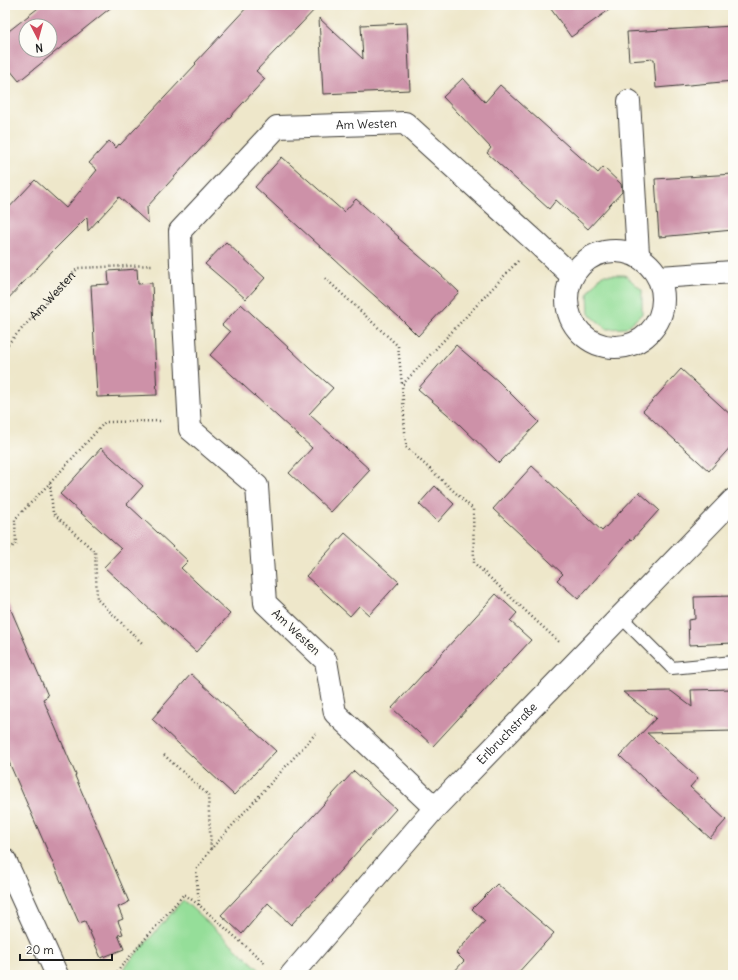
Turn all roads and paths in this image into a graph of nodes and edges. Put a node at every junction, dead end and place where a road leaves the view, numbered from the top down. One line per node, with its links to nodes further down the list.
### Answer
1 (629, 101): 3 (street)
2 (536, 242): 4 (street, Am Westen); 6 (street, Am Westen); 10 (path)
3 (638, 254): 6 (street); 7 (street)
4 (181, 264): 9 (path, Am Westen); 11 (street, Am Westen)
5 (733, 272): 7 (street)
6 (571, 275): 7 (street)
7 (660, 277)
8 (325, 278): 10 (path)
9 (5, 347)
10 (402, 385): 17 (path)
11 (190, 420): 12 (path); 19 (street, Am Westen)
12 (50, 483): 14 (path); 16 (path)
13 (733, 500): 15 (street, Erlbruchstraße)
14 (5, 549)
15 (620, 616): 17 (street, Erlbruchstraße); 18 (lane)
16 (144, 645)
17 (578, 660): 21 (street, Erlbruchstraße)
18 (733, 662)
19 (334, 713): 21 (street); 22 (path)
20 (164, 755): 22 (path)
21 (435, 808): 28 (street, Erlbruchstraße)
22 (211, 849): 24 (path)
23 (5, 860): 26 (street)
24 (199, 905): 25 (path); 27 (path)
25 (267, 965)
26 (57, 975)
27 (114, 975)
28 (291, 975)

